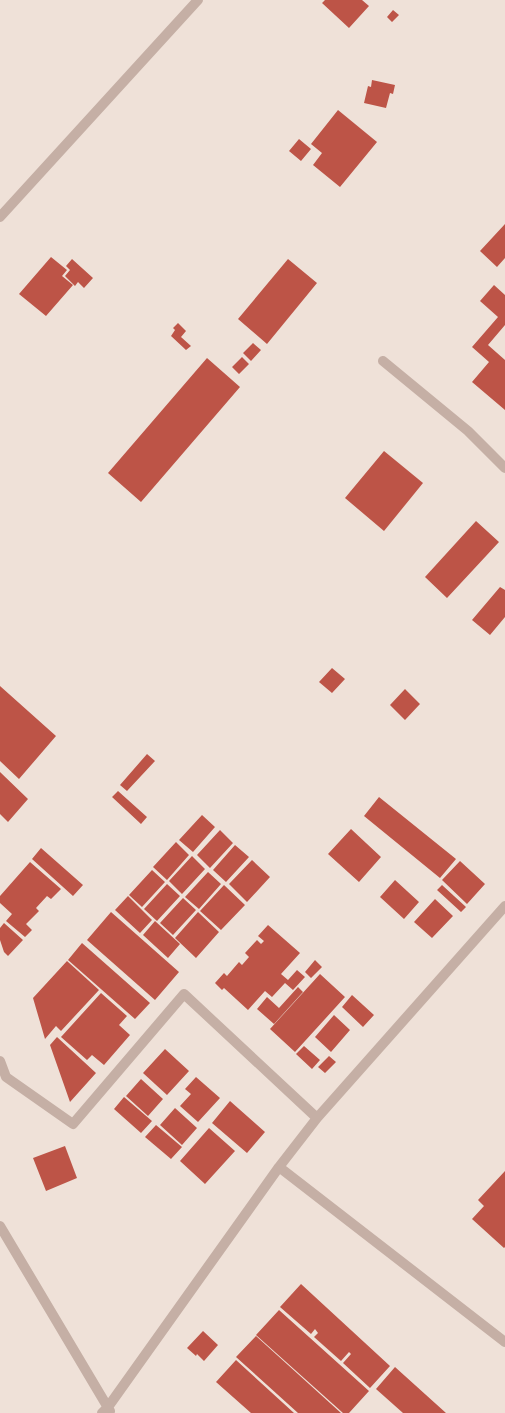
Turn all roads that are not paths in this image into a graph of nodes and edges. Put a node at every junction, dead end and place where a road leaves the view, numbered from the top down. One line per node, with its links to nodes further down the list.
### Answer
1 (198, 0): 2 (street)
2 (2, 211)
3 (384, 361): 4 (street)
4 (505, 468)
5 (505, 906): 7 (street)
6 (0, 1061): 7 (street)
7 (317, 1118): 8 (street)
8 (279, 1167): 10 (street); 11 (street)
9 (0, 1226): 11 (street)
10 (505, 1342)
11 (107, 1411)

